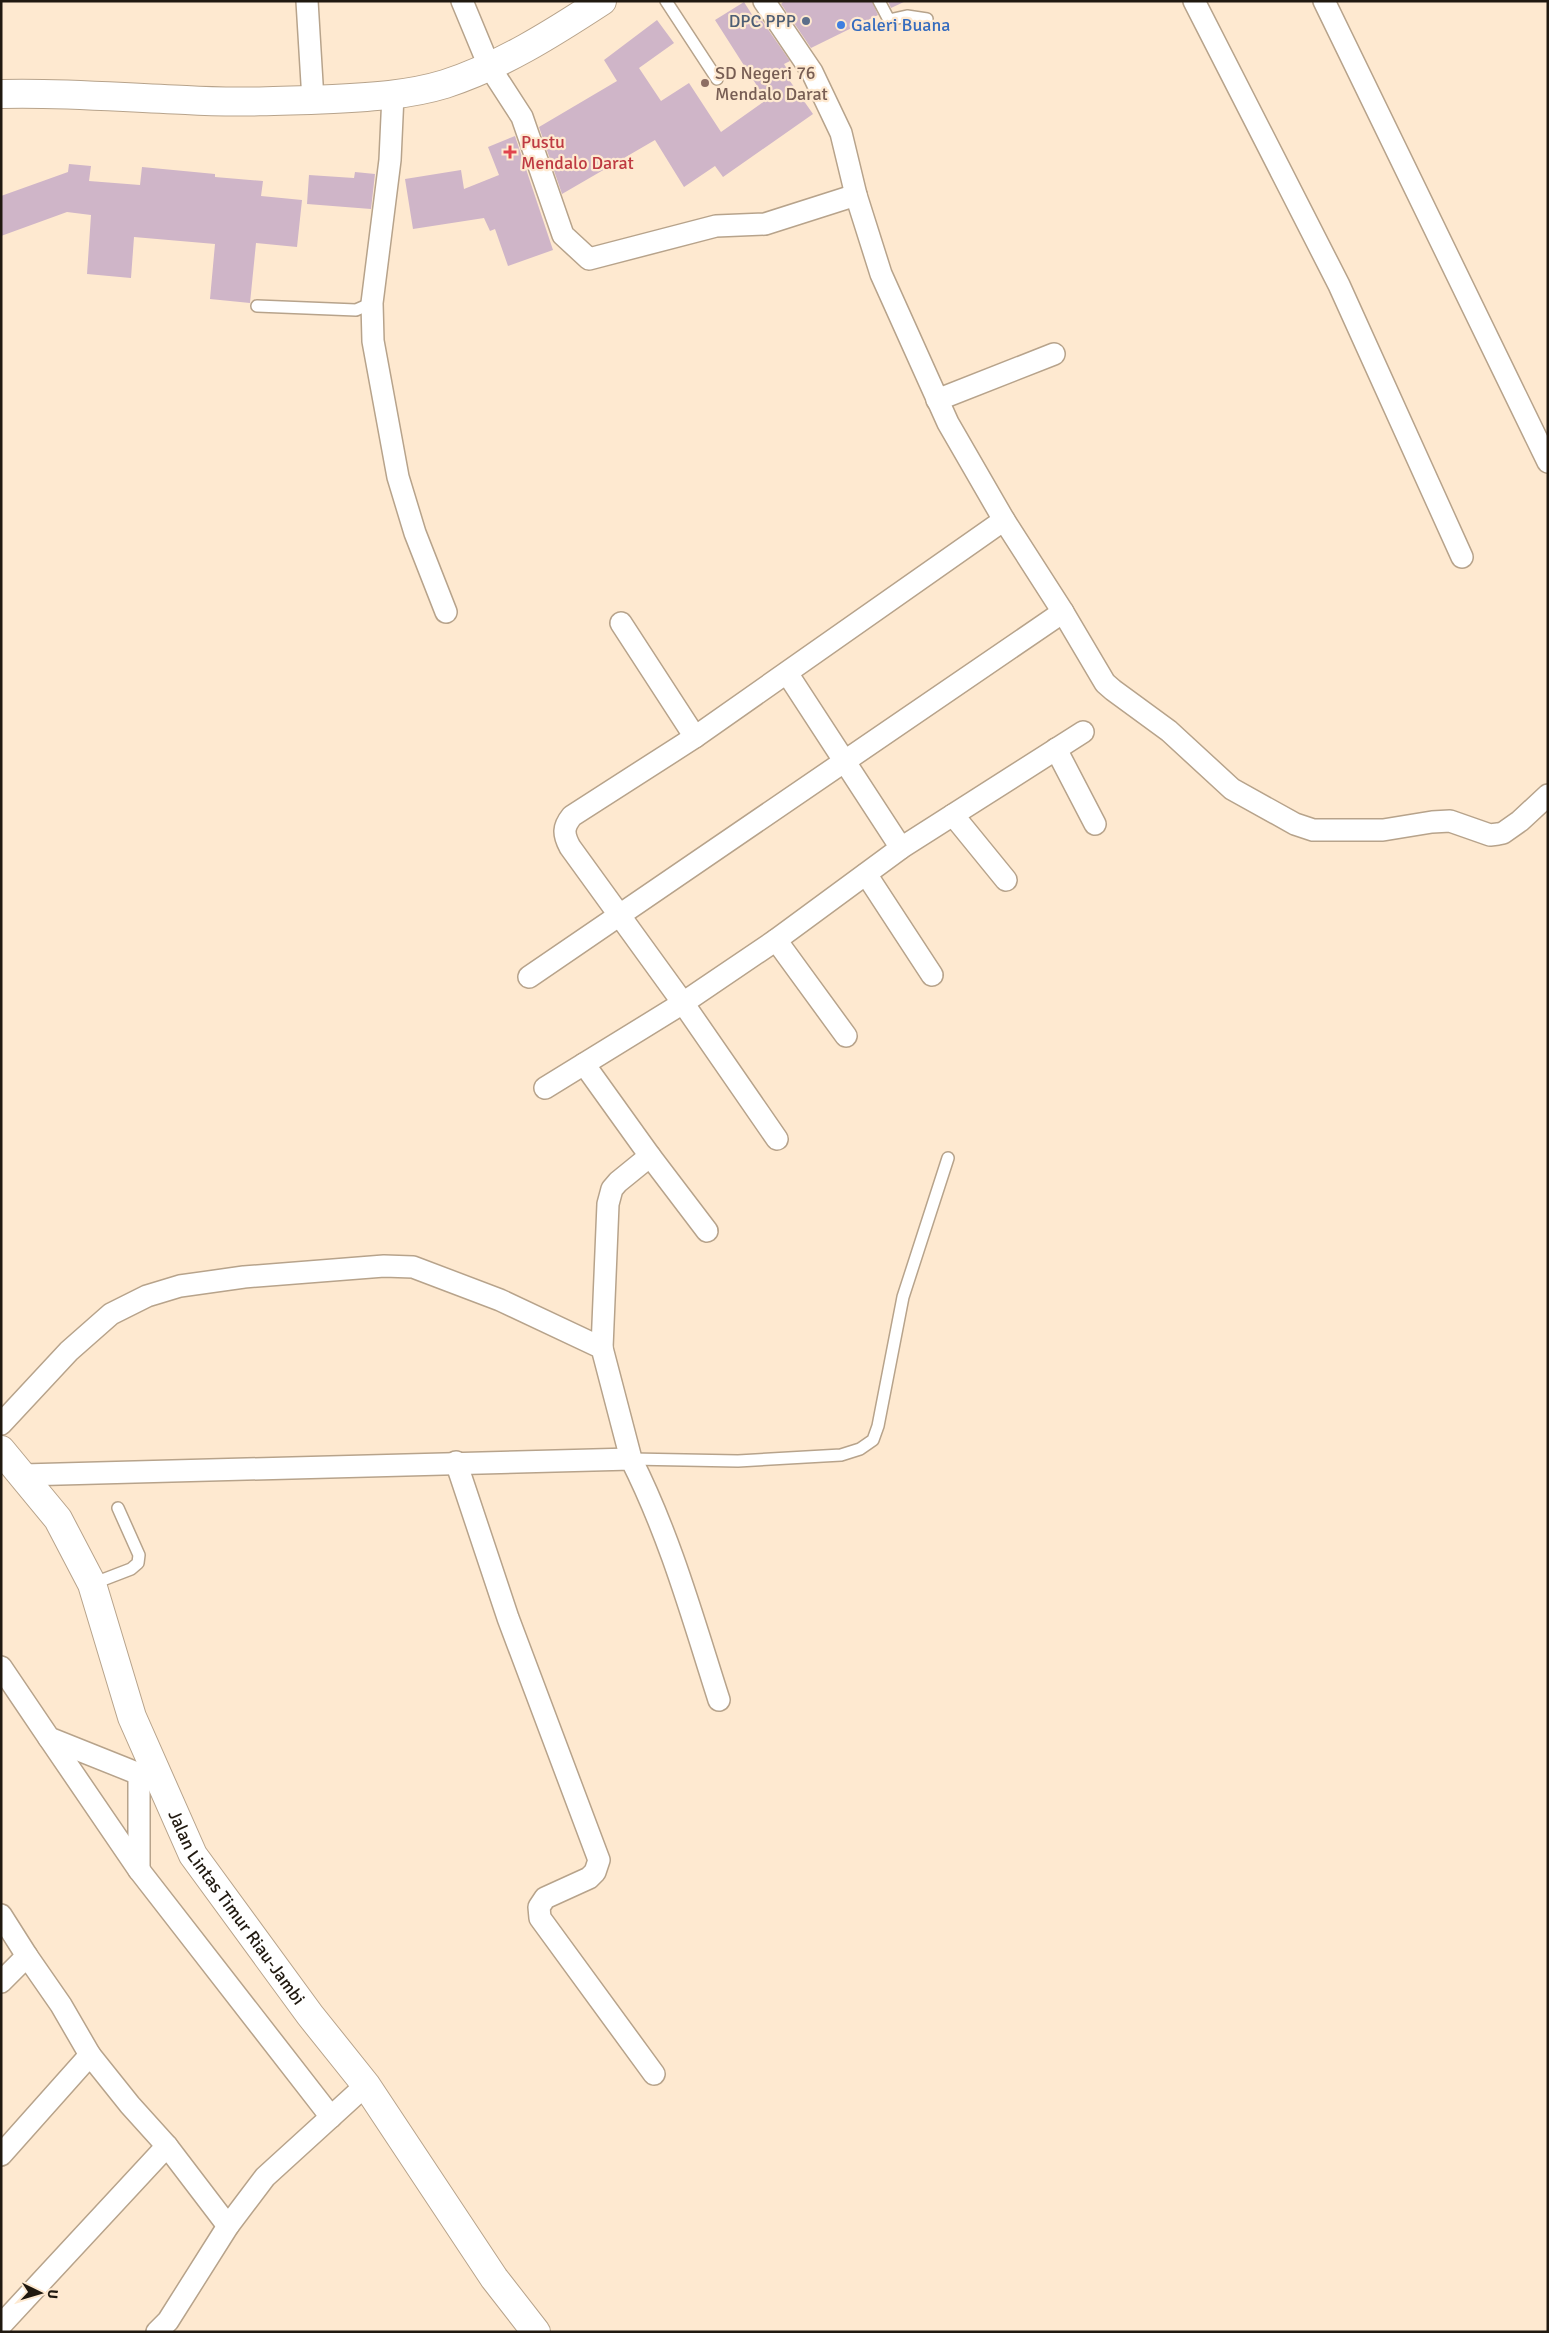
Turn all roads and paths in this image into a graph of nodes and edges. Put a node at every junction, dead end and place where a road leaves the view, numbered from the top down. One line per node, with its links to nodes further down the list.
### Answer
1 (307, 1): 14 (street)
2 (462, 1): 10 (street)
3 (602, 1): 10 (highway)
4 (666, 1): 11 (lane)
5 (764, 1): 15 (street)
6 (879, 1): 9 (lane)
7 (1194, 1): 22 (street)
8 (1324, 1): 20 (street)
9 (927, 19)
10 (490, 66): 13 (highway); 15 (street)
11 (717, 79)
12 (1, 94): 14 (highway)
13 (393, 95): 14 (highway); 16 (street)
14 (313, 100)
15 (856, 195): 19 (street)
16 (372, 302): 17 (lane); 23 (street)
17 (258, 306)
18 (1054, 354): 19 (street)
19 (936, 400): 21 (street)
20 (1548, 462)
21 (1004, 520): 24 (street); 26 (street)
22 (1462, 556)
23 (446, 612)
24 (1063, 612): 30 (street); 31 (street)
25 (621, 623): 28 (street)
26 (787, 673): 28 (street); 30 (street)
27 (1083, 732): 29 (street)
28 (695, 737): 37 (street)
29 (1056, 749): 32 (street); 33 (street)
30 (845, 763): 34 (street); 37 (street)
31 (1548, 795)
32 (953, 815): 34 (street); 36 (street)
33 (1095, 824)
34 (901, 848): 35 (street)
35 (866, 874): 38 (street); 39 (street)
36 (1006, 880)
37 (620, 916): 40 (street); 41 (street)
38 (776, 940): 41 (street); 42 (street)
39 (932, 975)
40 (530, 977)
41 (684, 1003): 43 (street); 45 (street)
42 (846, 1036)
43 (584, 1064): 44 (street); 46 (street)
44 (545, 1088)
45 (777, 1139)
46 (650, 1156): 48 (street); 49 (street)
47 (948, 1158): 52 (lane)
48 (707, 1231)
49 (602, 1348): 50 (street); 52 (street)
50 (1, 1424)
51 (1, 1450): 54 (highway, Jalan Lintas Timur Riau-Jambi)
52 (631, 1459): 53 (street); 58 (street)
53 (456, 1462): 54 (street); 66 (street)
54 (23, 1475): 56 (highway, Jalan Lintas Timur Riau-Jambi)
55 (118, 1508): 56 (lane)
56 (92, 1584): 60 (highway, Jalan Lintas Timur Riau-Jambi)
57 (1, 1667): 59 (street)
58 (719, 1700)
59 (49, 1738): 60 (street); 61 (street)
60 (146, 1770): 61 (street); 67 (highway, Jalan Lintas Timur Riau-Jambi)
61 (139, 1870): 68 (street)
62 (1, 1915): 63 (street)
63 (27, 1956): 64 (street); 65 (street)
64 (1, 1982)
65 (90, 2055): 69 (street); 70 (street)
66 (654, 2074)
67 (366, 2085): 68 (street); 74 (highway, Jalan Lintas Timur Riau-Jambi)
68 (331, 2117): 71 (street)
69 (167, 2146): 71 (street); 72 (street)
70 (1, 2155)
71 (228, 2226): 73 (street)
72 (1, 2325)
73 (168, 2328)
74 (536, 2332)

